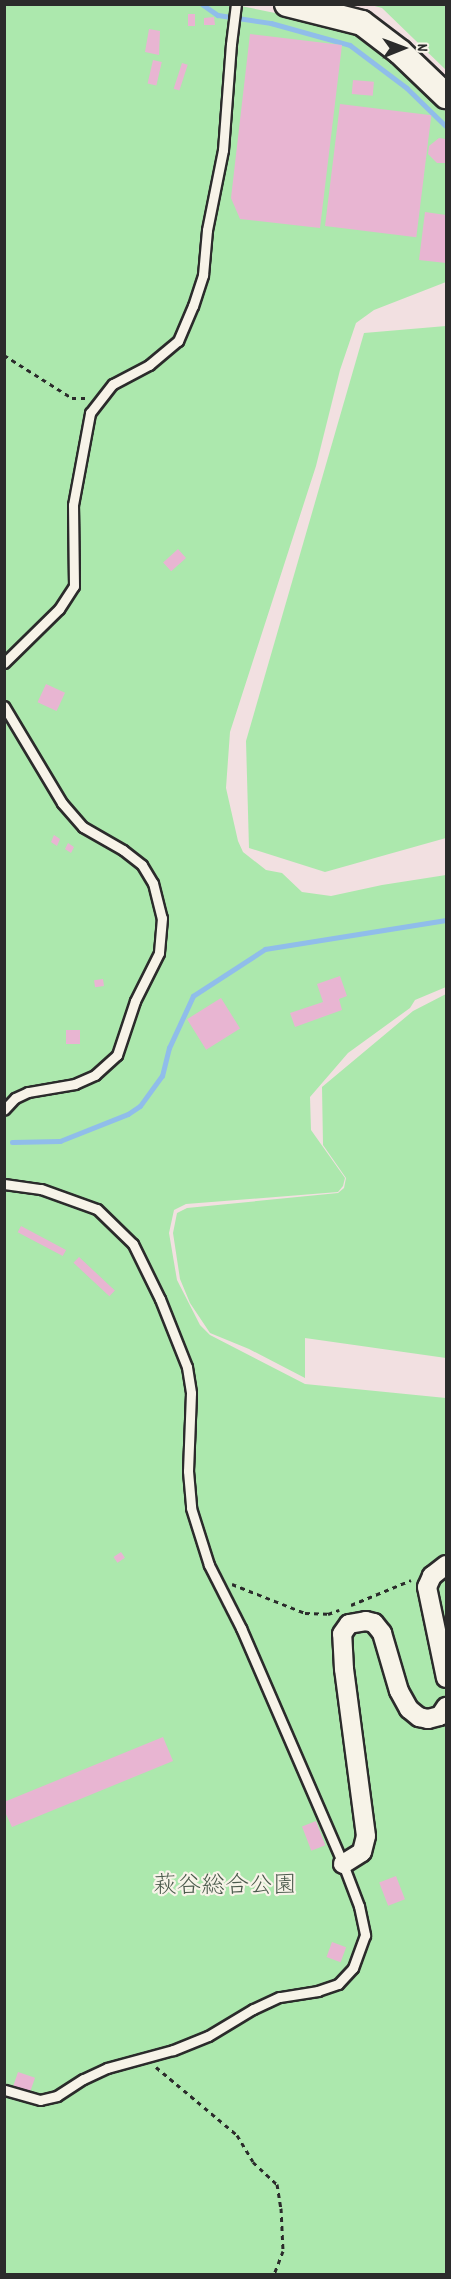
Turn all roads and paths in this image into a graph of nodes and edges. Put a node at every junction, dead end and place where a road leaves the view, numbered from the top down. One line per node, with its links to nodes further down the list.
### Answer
1 (236, 4): 5 (lane)
2 (287, 4): 3 (main road)
3 (447, 96)
4 (4, 355): 5 (path)
5 (99, 398): 6 (lane)
6 (4, 663)
7 (4, 706): 8 (lane)
8 (4, 1110)
9 (4, 1184): 11 (lane)
10 (443, 1567): 11 (path); 12 (street)
11 (216, 1579): 14 (lane)
12 (447, 1678)
13 (447, 1707): 14 (street)
14 (343, 1864): 15 (lane)
15 (146, 2058): 16 (lane); 17 (path)
16 (4, 2090)
17 (274, 2274)

